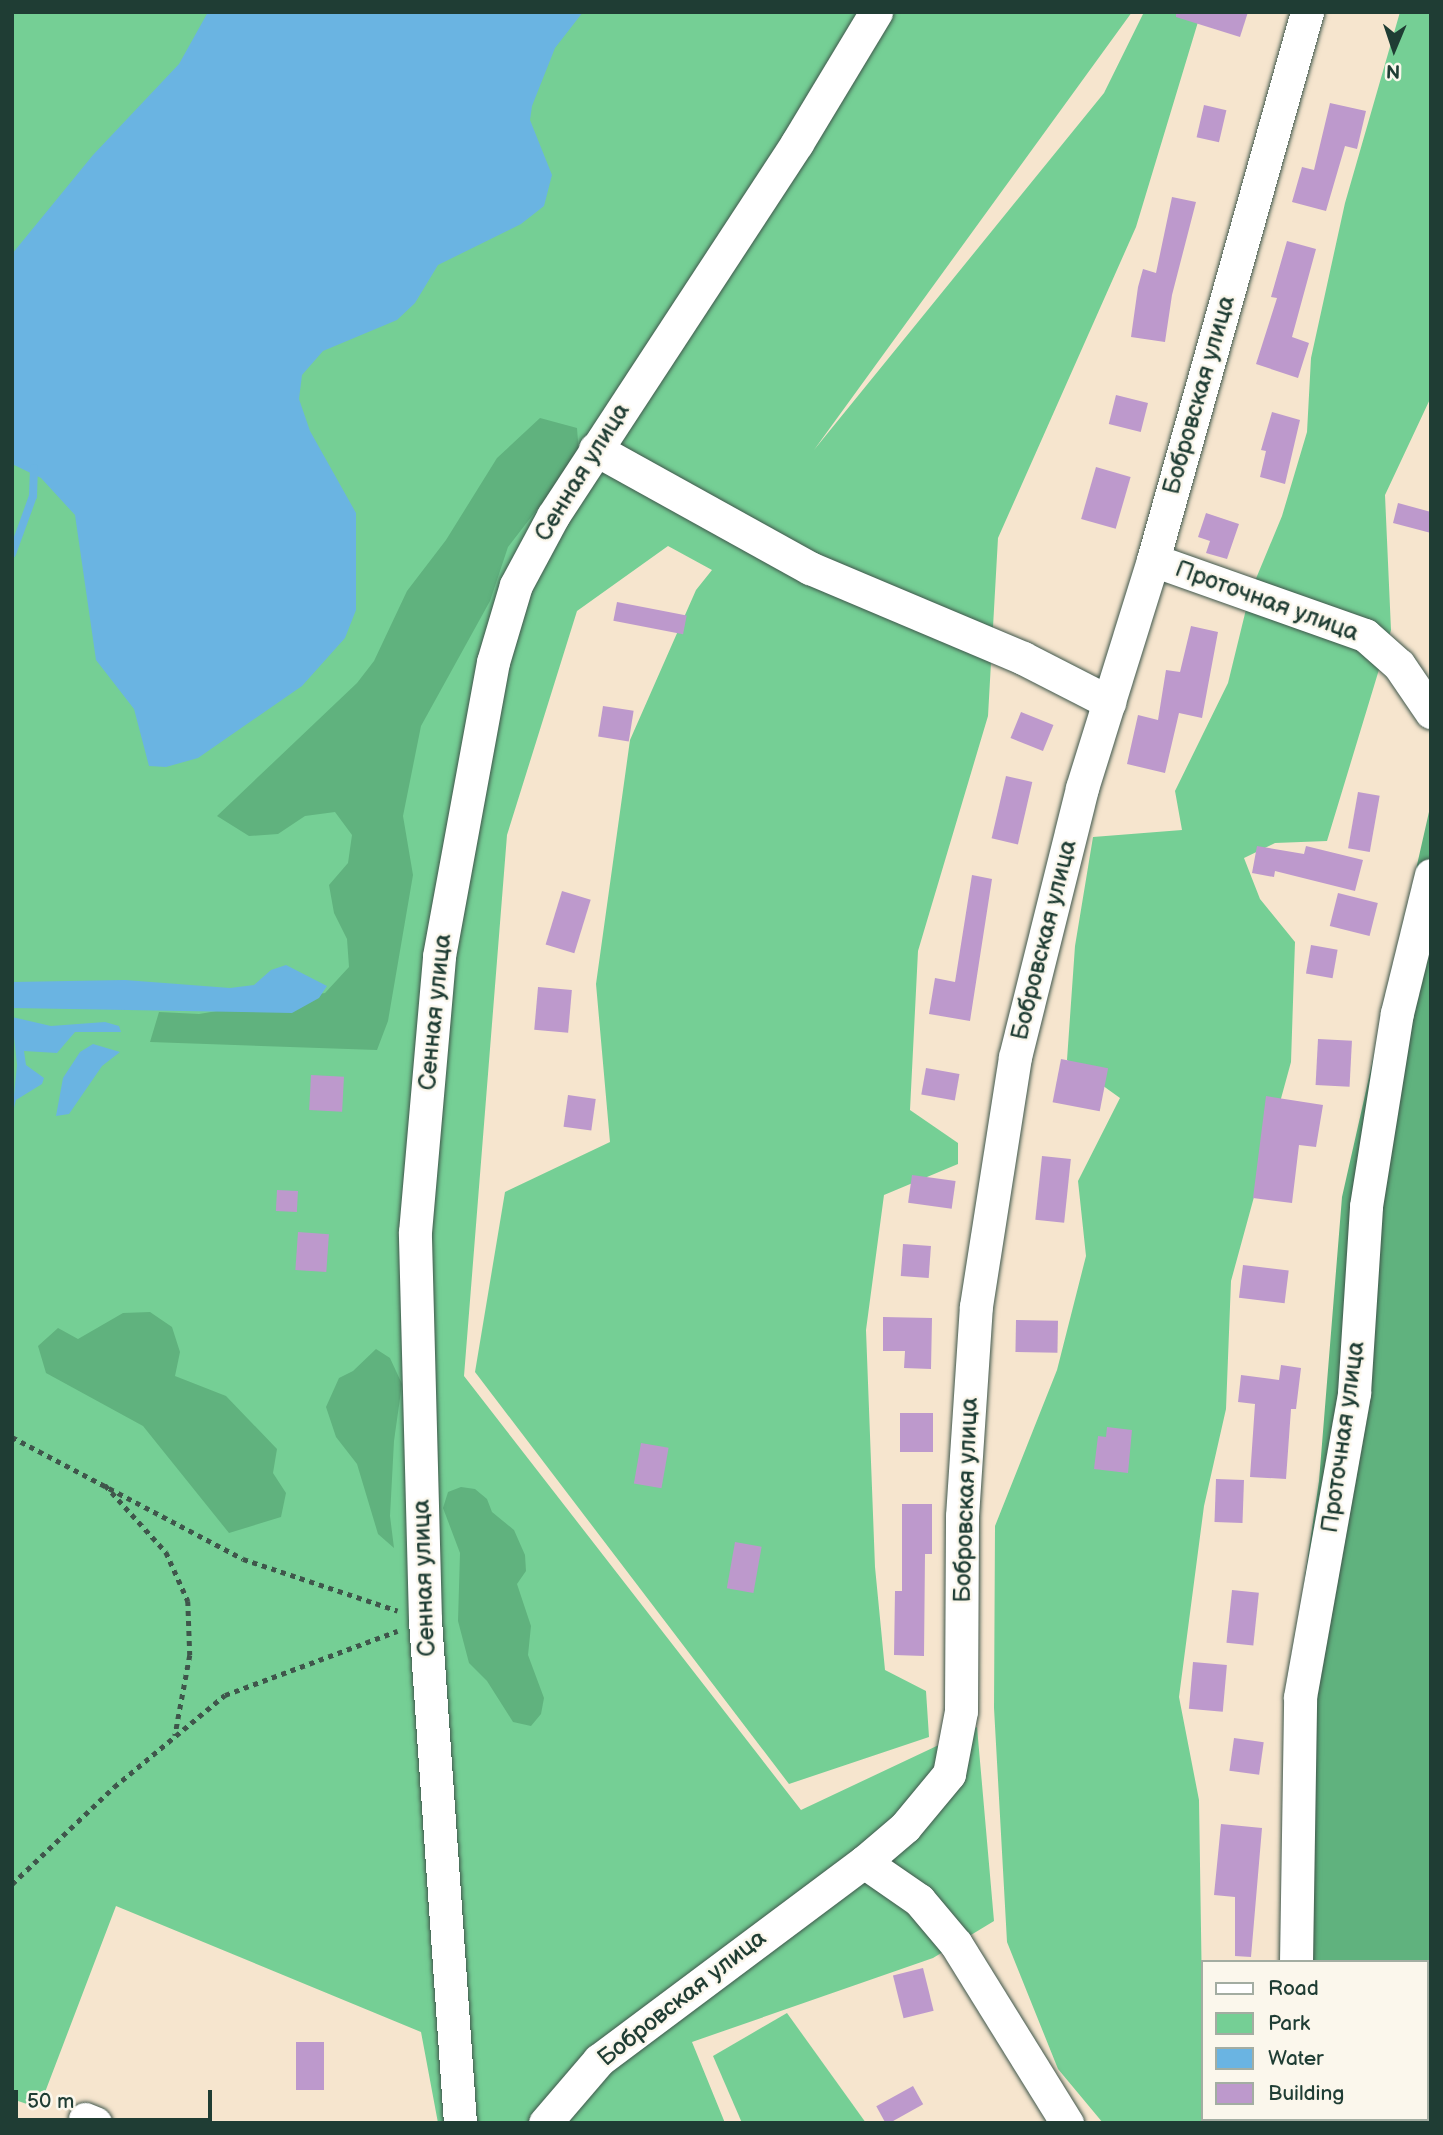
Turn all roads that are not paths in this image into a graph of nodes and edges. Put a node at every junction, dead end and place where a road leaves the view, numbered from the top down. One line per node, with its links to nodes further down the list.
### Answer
1 (876, 12): 3 (street, Сенная улица)
2 (1307, 12): 4 (street, Бобровская улица)
3 (596, 449): 5 (street); 10 (street, Сенная улица)
4 (1153, 560): 5 (street, Бобровская улица); 6 (street, Проточная улица)
5 (1109, 702): 8 (street, Бобровская улица)
6 (1431, 712)
7 (1431, 875): 9 (street, Проточная улица)
8 (864, 1862): 11 (street, Бобровская улица); 12 (street)
9 (1296, 1960)
10 (460, 2123)
11 (545, 2123)
12 (1067, 2123)

